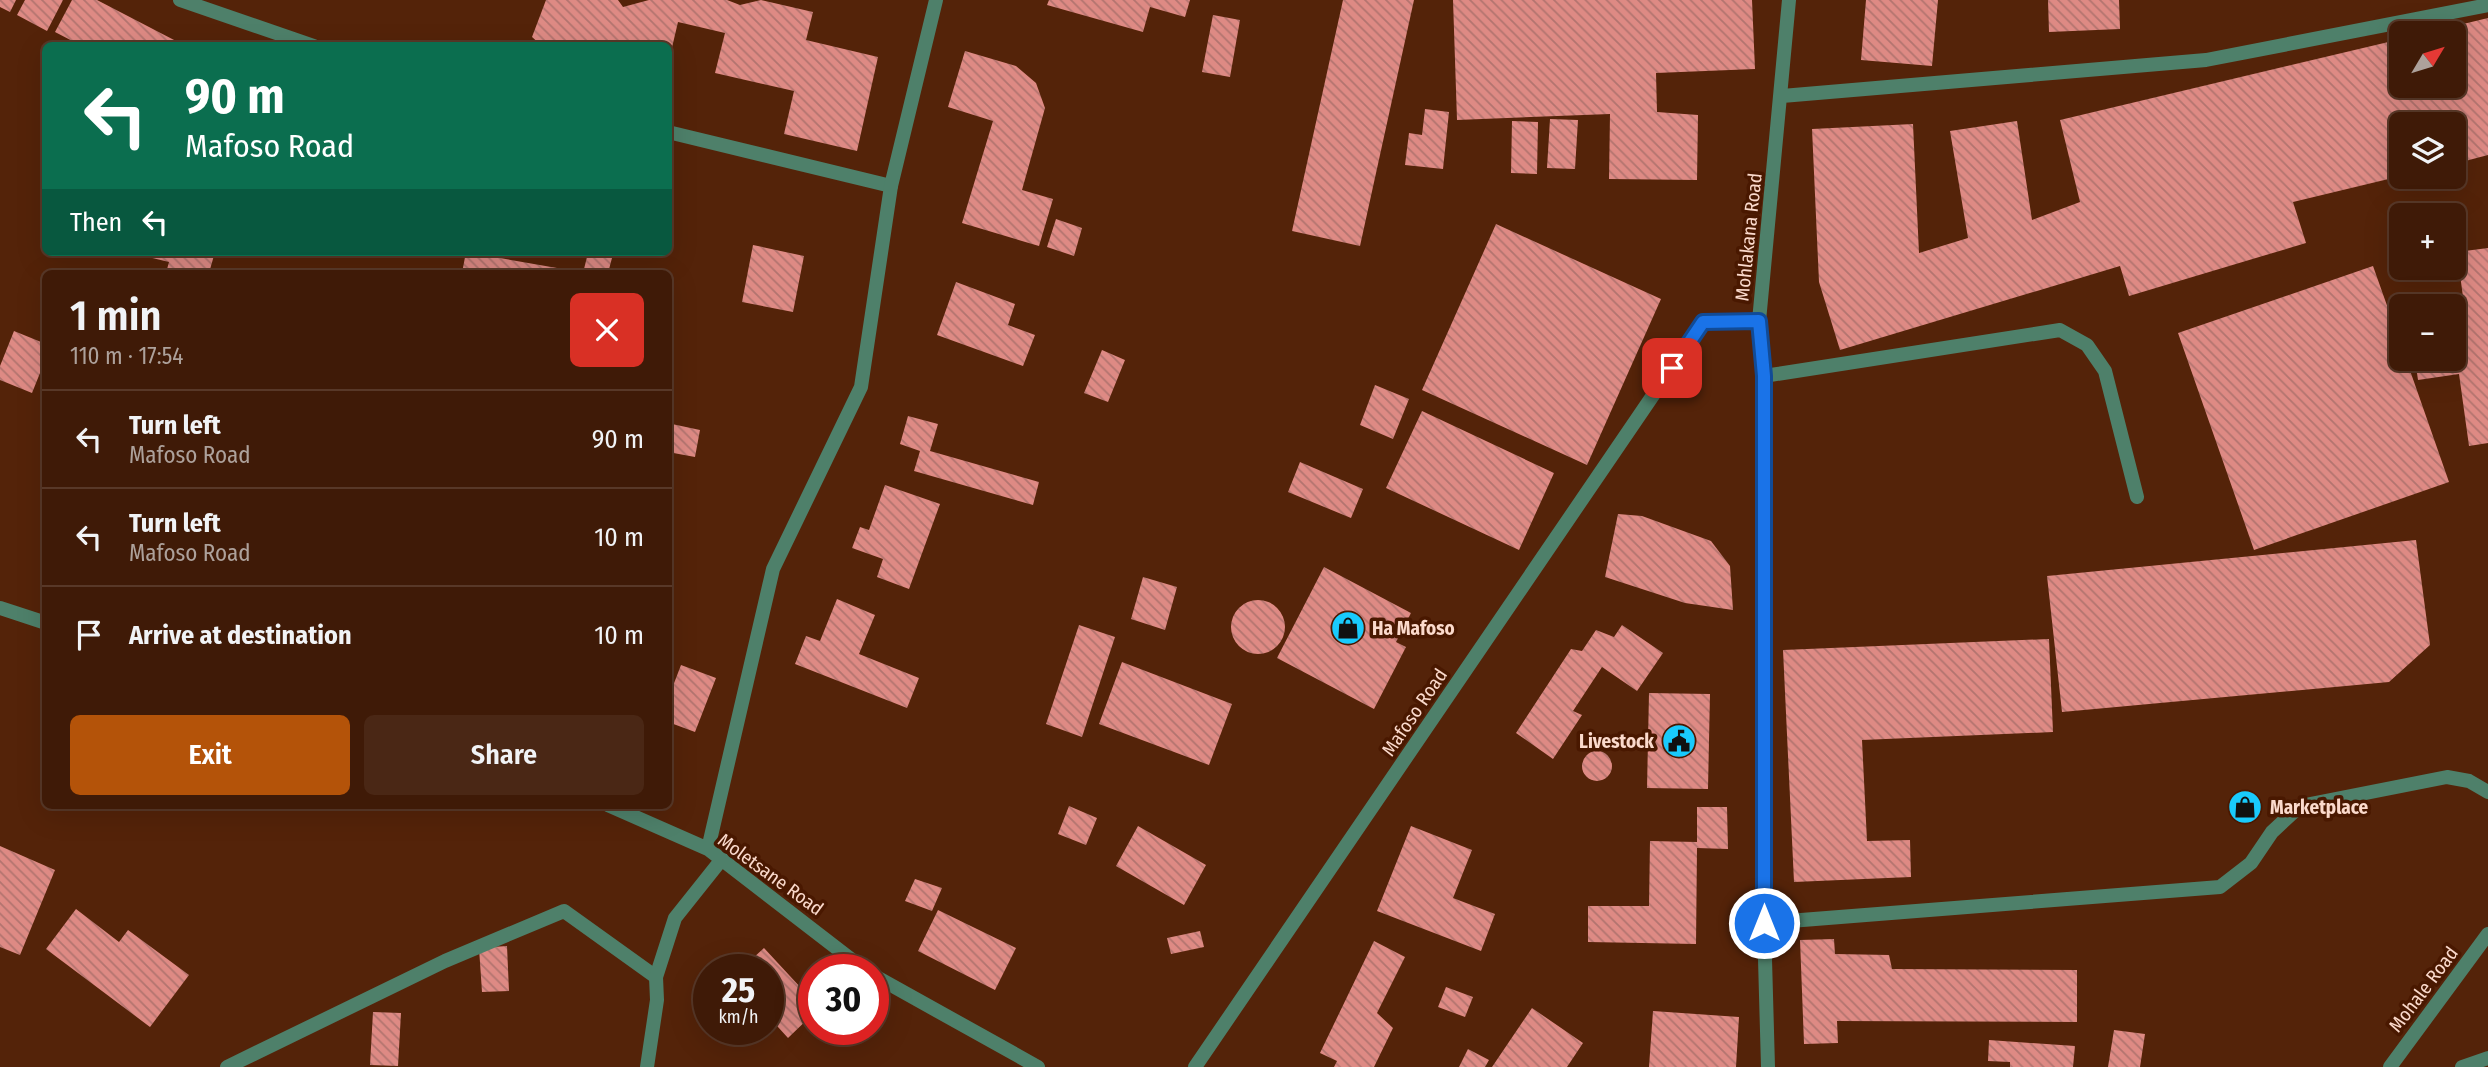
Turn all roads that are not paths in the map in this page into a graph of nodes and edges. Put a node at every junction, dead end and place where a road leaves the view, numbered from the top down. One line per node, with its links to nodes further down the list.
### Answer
1 (180, 0): 5 (street)
2 (936, 0): 8 (street)
3 (1789, 0): 6 (street, Mohlakana Road)
4 (2488, 5): 6 (street)
5 (302, 42)
6 (1782, 96): 9 (street, Mohlakana Road)
7 (672, 133): 8 (street)
8 (891, 186): 16 (street)
9 (1759, 321): 10 (street, Mohlakana Road); 27 (street, Mafoso Road)
10 (1764, 376): 11 (street); 18 (street, Mohlakana Road)
11 (2137, 497)
12 (0, 608): 13 (street)
13 (42, 622)
14 (2488, 792): 18 (street)
15 (617, 809): 16 (street, Moletsane Road)
16 (708, 849): 17 (street, Moletsane Road)
17 (722, 859): 20 (street, Moletsane Road); 21 (street)
18 (1764, 923): 28 (street, Mohlakana Road)
19 (2488, 934): 29 (street, Mohale Road)
20 (844, 954)
21 (656, 977): 24 (street); 25 (street)
22 (889, 984): 26 (street)
23 (2488, 1058): 30 (street)
24 (227, 1067)
25 (647, 1067)
26 (1038, 1067)
27 (1195, 1067)
28 (1768, 1067)
29 (2390, 1067)
30 (2462, 1067)

